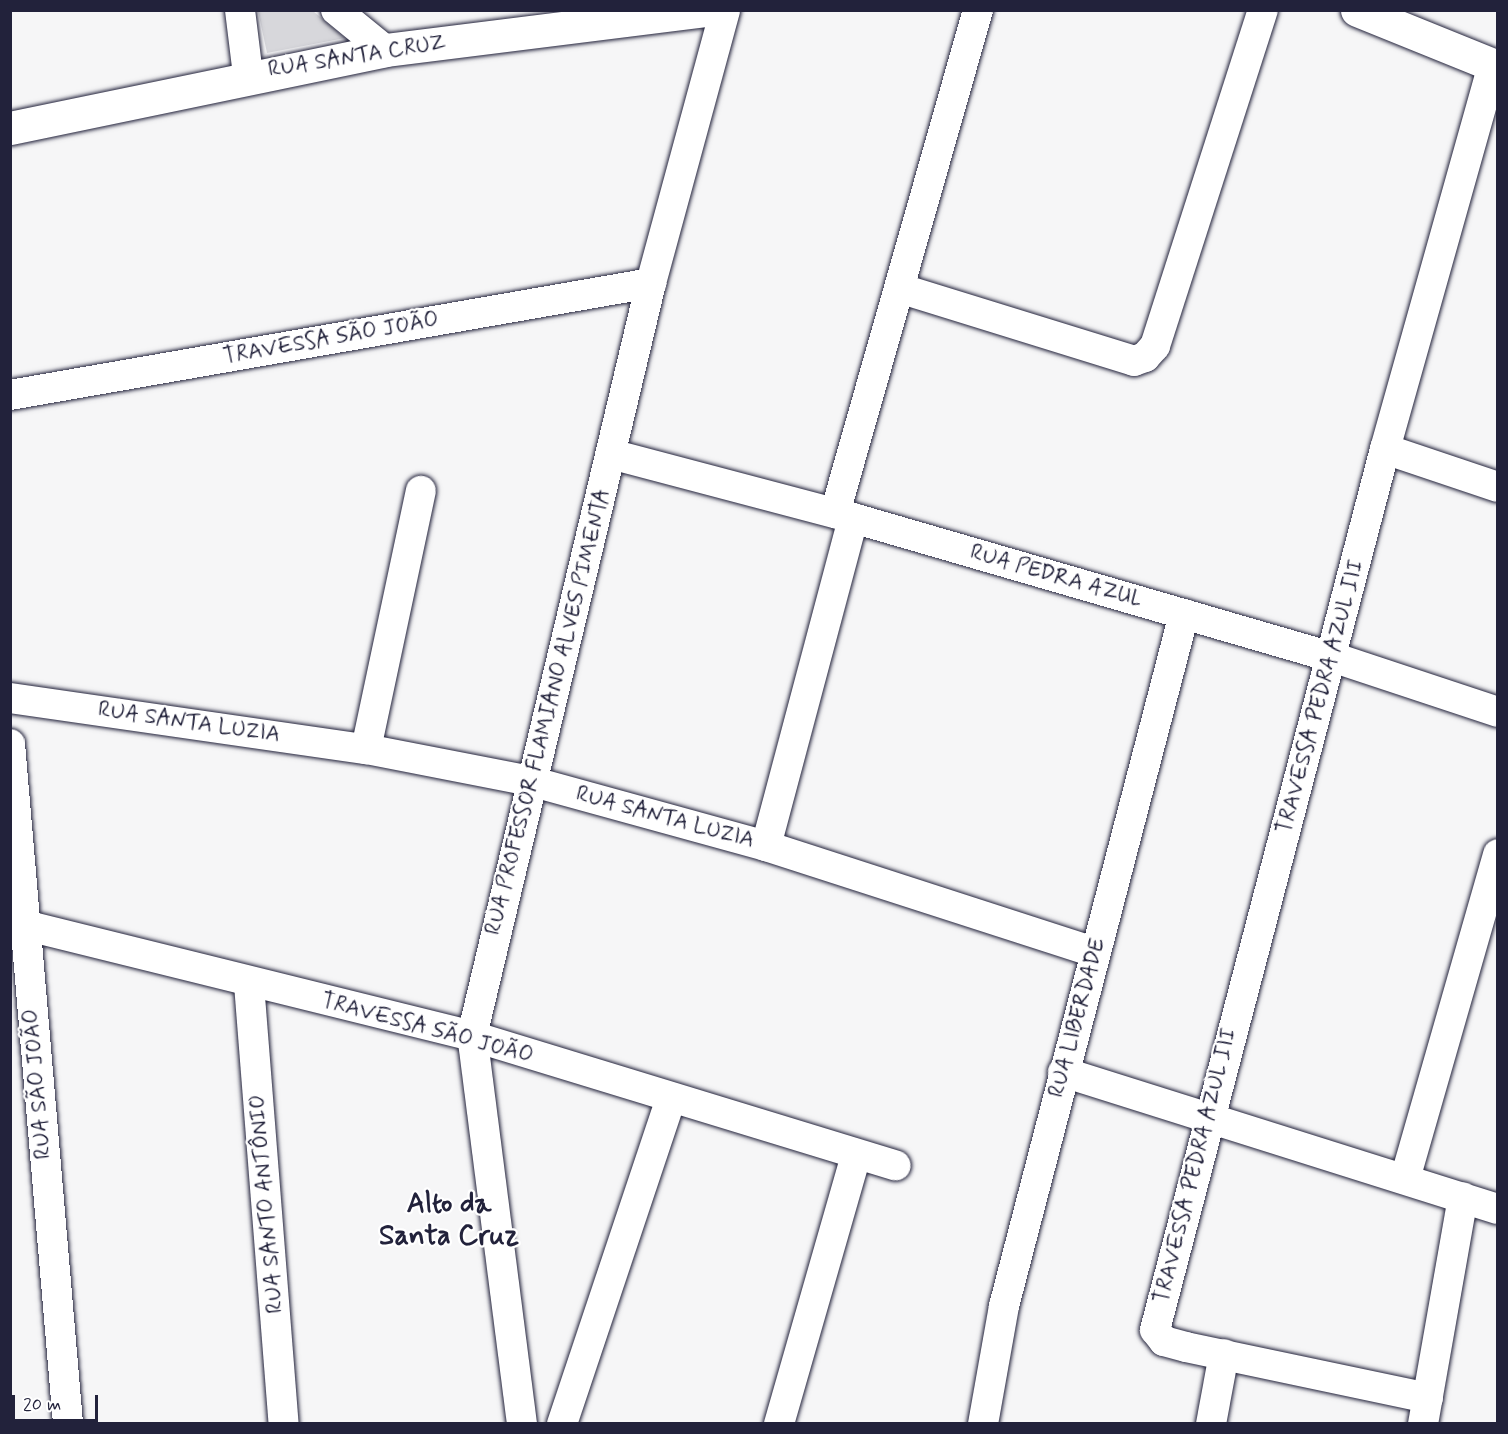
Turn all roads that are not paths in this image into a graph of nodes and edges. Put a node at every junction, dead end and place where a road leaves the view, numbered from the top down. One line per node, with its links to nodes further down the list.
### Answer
1 (240, 10): 11 (street)
2 (336, 10): 9 (street)
3 (707, 10): 9 (main road, RUA SANTA CRUZ)
4 (725, 10): 13 (street, RUA PROFESSOR FLAMIANO ALVES PIMENTA)
5 (978, 10): 14 (street)
6 (1263, 10): 14 (street)
7 (1357, 10): 8 (main road)
8 (1395, 15): 10 (main road)
9 (385, 50): 11 (main road, RUA SANTA CRUZ)
10 (1495, 66): 16 (street, TRAVESSA PEDRA AZUL III)
11 (248, 75): 12 (main road, RUA SANTA CRUZ)
12 (10, 128)
13 (651, 283): 15 (street, TRAVESSA SÃO JOÃO); 17 (street, RUA PROFESSOR FLAMIANO ALVES PIMENTA)
14 (902, 289): 20 (street)
15 (10, 395)
16 (1385, 449): 18 (street); 22 (street, TRAVESSA PEDRA AZUL III)
17 (611, 454): 20 (street, RUA PEDRA AZUL); 27 (street, RUA PROFESSOR FLAMIANO ALVES PIMENTA)
18 (1497, 487)
19 (421, 491): 26 (street)
20 (843, 515): 21 (street, RUA PEDRA AZUL); 28 (street)
21 (1184, 614): 22 (street, RUA PEDRA AZUL); 31 (street, RUA LIBERDADE)
22 (1332, 657): 24 (street, RUA PEDRA AZUL); 36 (street, TRAVESSA PEDRA AZUL III)
23 (10, 699): 26 (street, RUA SANTA LUZIA)
24 (1497, 712)
25 (10, 744): 30 (street, RUA SÃO JOÃO)
26 (366, 748): 27 (street, RUA SANTA LUZIA)
27 (530, 781): 28 (street, RUA SANTA LUZIA); 33 (street, RUA PROFESSOR FLAMIANO ALVES PIMENTA)
28 (766, 846): 31 (street, RUA SANTA LUZIA)
29 (1497, 854): 39 (street)
30 (24, 925): 32 (street, TRAVESSA SÃO JOÃO); 44 (street, RUA SÃO JOÃO)
31 (1095, 952): 34 (street, RUA LIBERDADE)
32 (249, 984): 33 (street, TRAVESSA SÃO JOÃO); 45 (street, RUA SANTO ANTÔNIO)
33 (472, 1036): 35 (street, TRAVESSA SÃO JOÃO); 46 (street, RUA PROFESSOR FLAMIANO ALVES PIMENTA)
34 (1063, 1072): 36 (street); 49 (street, RUA LIBERDADE)
35 (670, 1101): 37 (street, TRAVESSA SÃO JOÃO); 47 (street)
36 (1208, 1114): 39 (street); 42 (street, TRAVESSA PEDRA AZUL III)
37 (856, 1155): 38 (street, TRAVESSA SÃO JOÃO); 48 (street)
38 (896, 1166)
39 (1406, 1179): 40 (street)
40 (1462, 1198): 41 (street); 43 (street)
41 (1497, 1209)
42 (1224, 1354): 43 (street); 50 (street)
43 (1425, 1411)
44 (68, 1424)
45 (284, 1424)
46 (522, 1424)
47 (562, 1424)
48 (779, 1424)
49 (983, 1424)
50 (1211, 1424)

